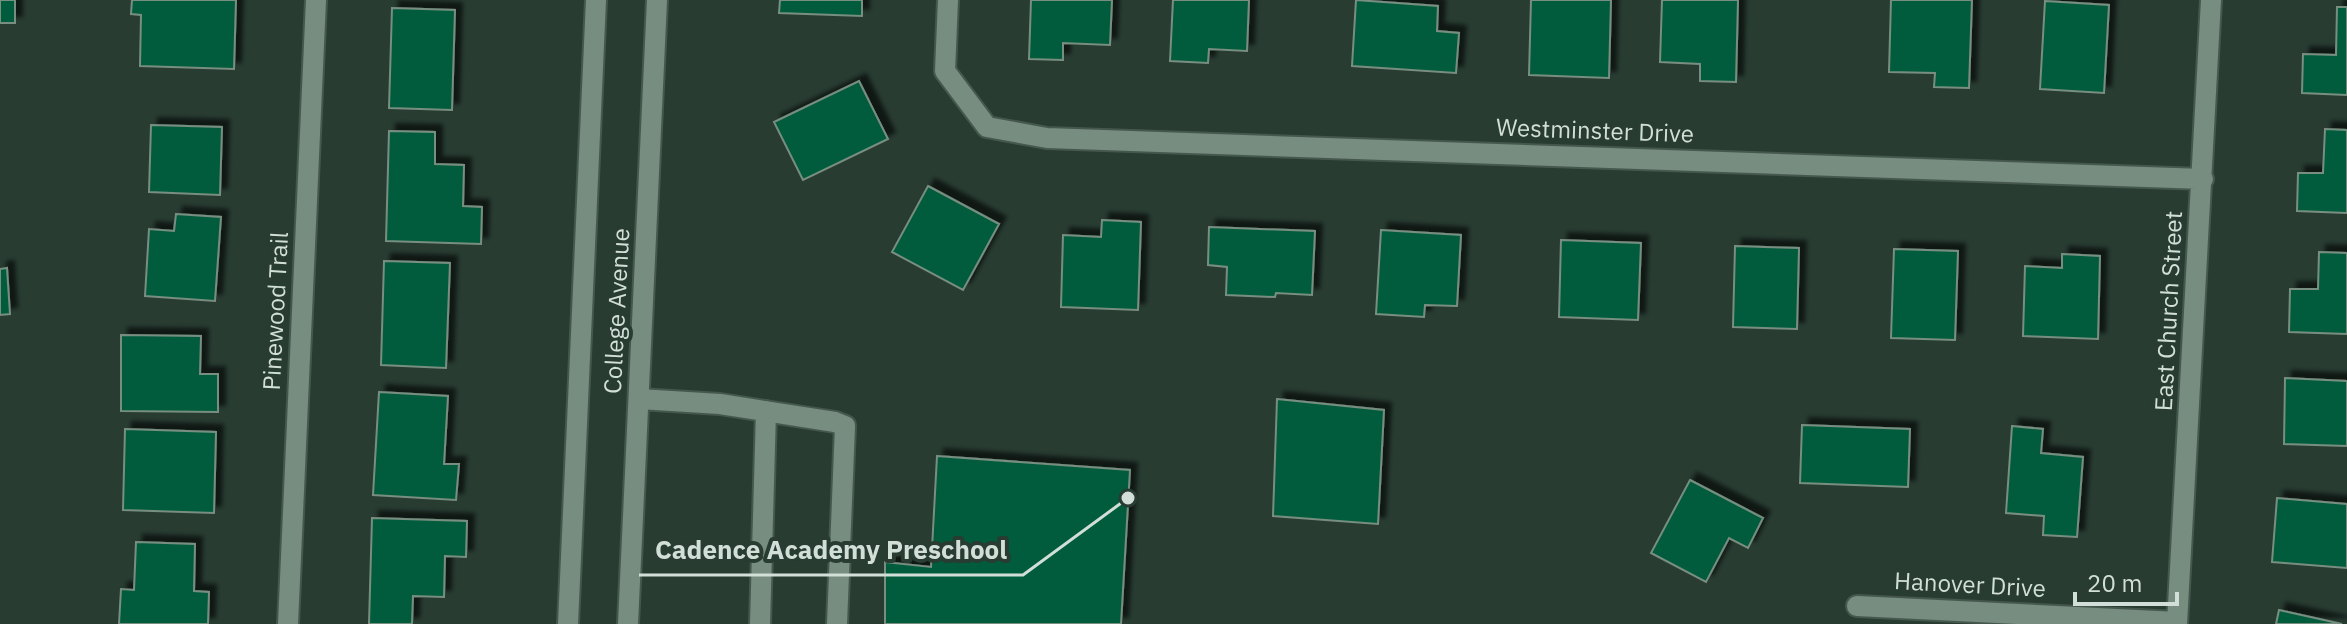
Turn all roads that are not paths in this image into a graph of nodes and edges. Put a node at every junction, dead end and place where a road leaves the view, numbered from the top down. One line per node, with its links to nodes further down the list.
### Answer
1 (316, 0): 11 (street, Pinewood Trail)
2 (596, 0): 12 (street, College Avenue)
3 (657, 0): 7 (street, College Avenue)
4 (948, 0): 6 (street, Westminster Drive)
5 (2211, 0): 6 (street, East Church Street)
6 (2203, 179): 10 (street, East Church Street)
7 (639, 399): 8 (street); 13 (street, College Avenue)
8 (766, 411): 14 (street); 15 (street)
9 (1857, 606): 10 (street, Hanover Drive)
10 (2177, 623)
11 (288, 624)
12 (568, 624)
13 (628, 624)
14 (760, 624)
15 (837, 624)

